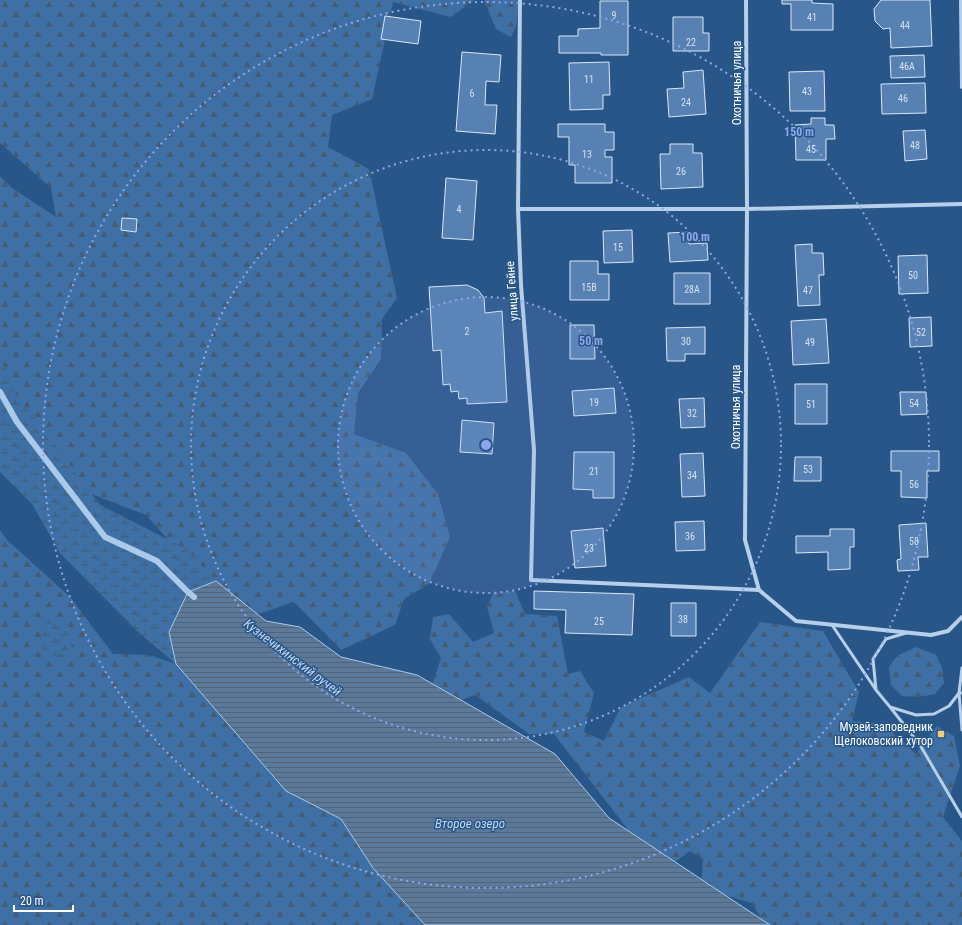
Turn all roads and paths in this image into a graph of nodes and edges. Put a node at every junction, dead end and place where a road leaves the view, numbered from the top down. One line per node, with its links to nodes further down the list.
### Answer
1 (520, 0): 6 (street, улица Гейне)
2 (746, 0): 7 (street, Охотничья улица)
3 (961, 0): 4 (street)
4 (962, 87)
5 (962, 204): 7 (street)
6 (518, 209): 7 (street); 8 (street, улица Гейне)
7 (747, 209): 8 (street, Охотничья улица)
8 (759, 590): 10 (street)
9 (962, 617): 11 (street)
10 (832, 625): 11 (street); 13 (lane)
11 (908, 633): 13 (lane)
12 (962, 668): 14 (lane)
13 (876, 690): 15 (lane)
14 (961, 693): 15 (lane); 16 (lane)
15 (890, 707): 17 (lane)
16 (962, 730)
17 (962, 817)

